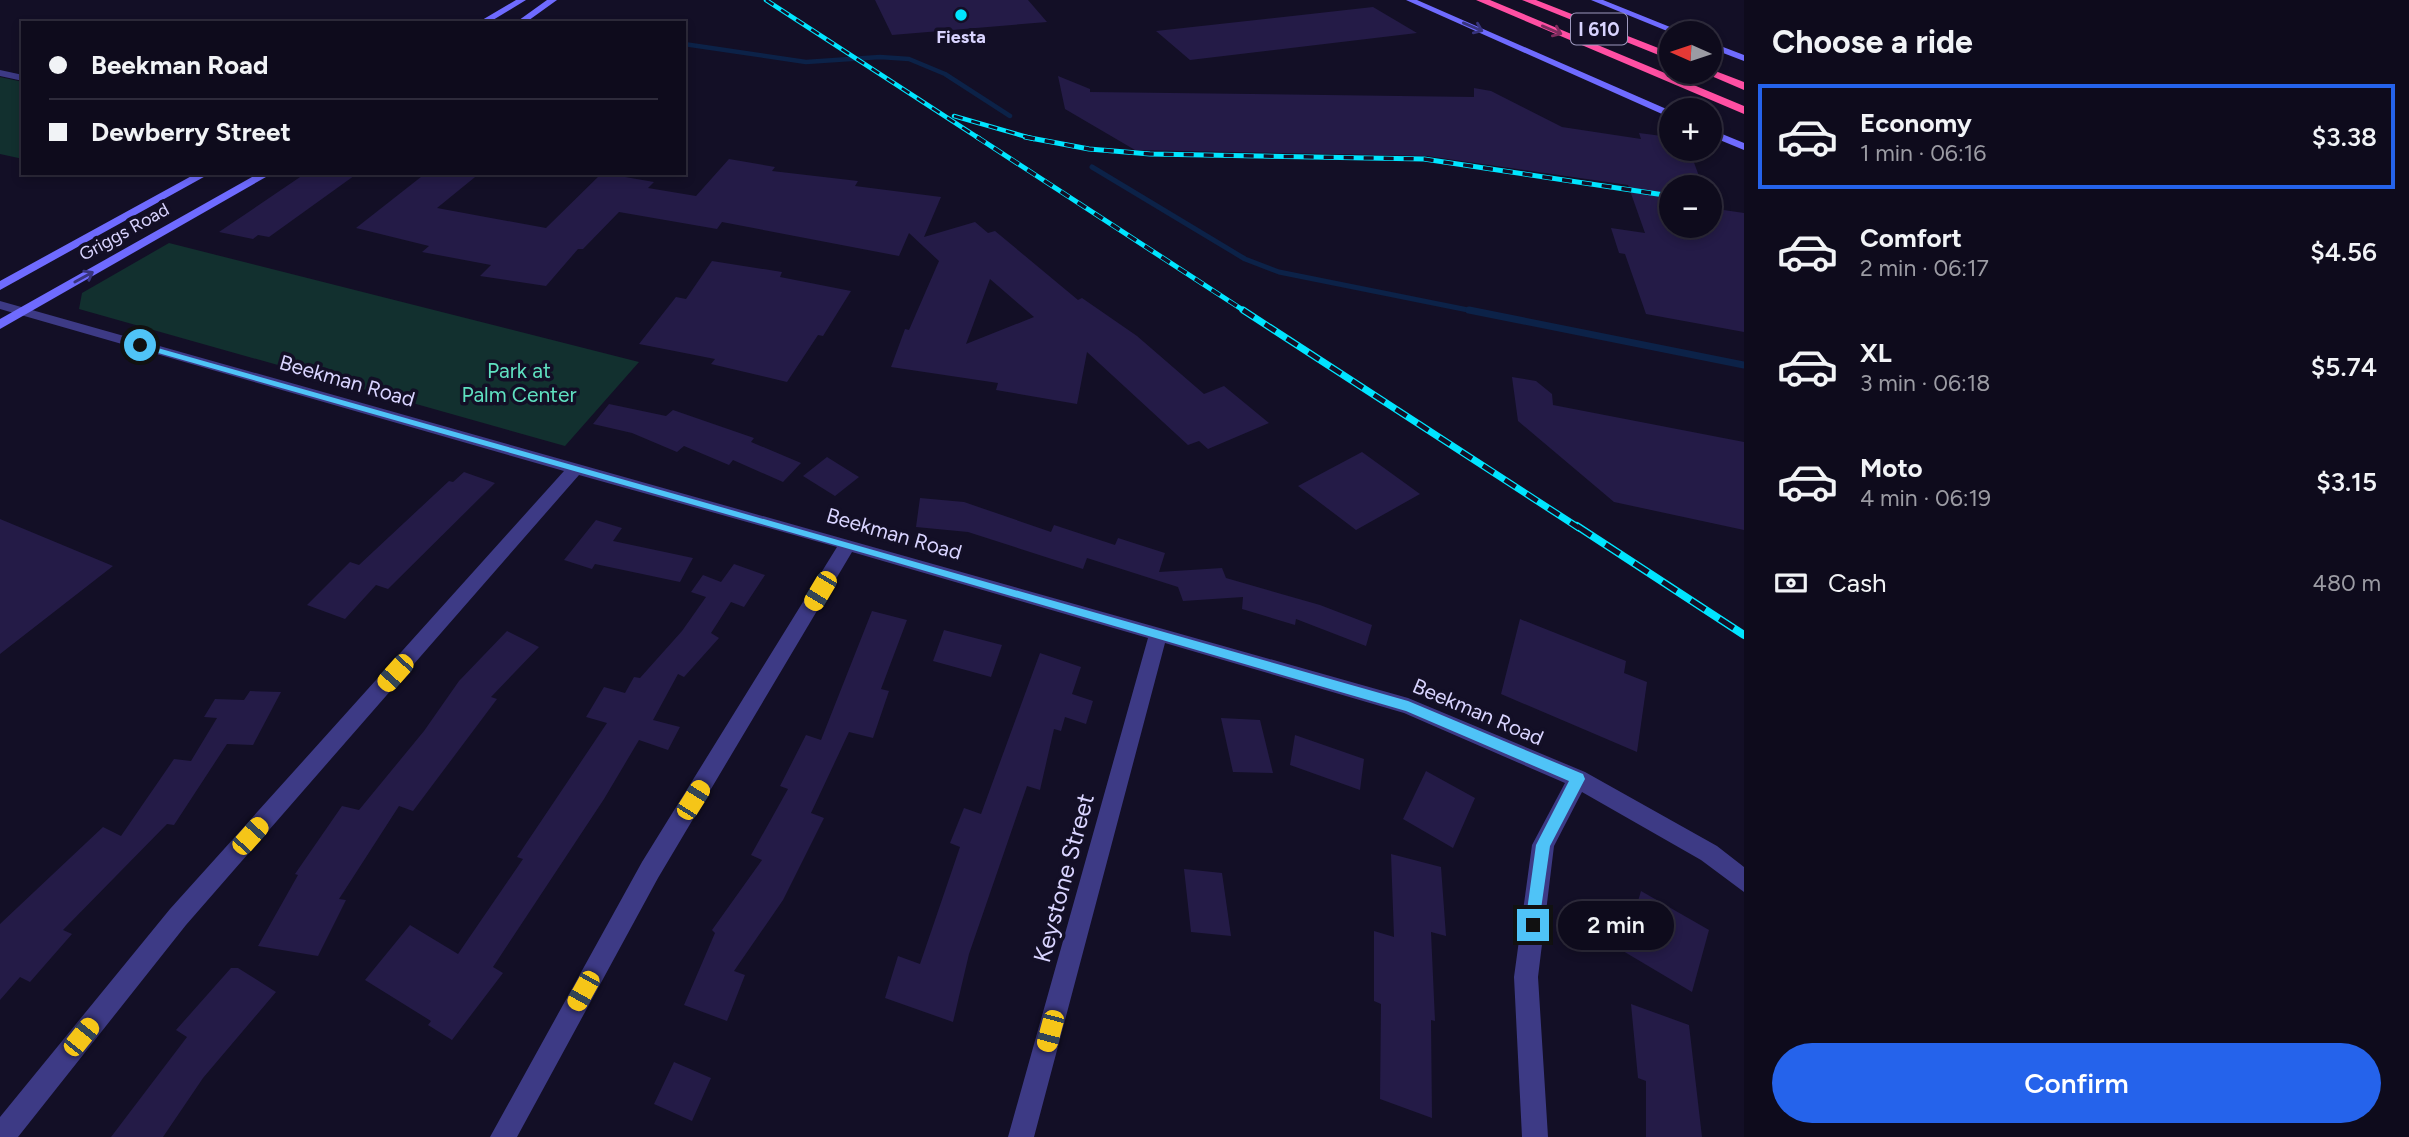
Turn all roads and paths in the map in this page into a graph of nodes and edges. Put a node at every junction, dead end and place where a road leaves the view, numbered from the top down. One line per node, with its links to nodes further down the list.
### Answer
1 (522, 0): 7 (main road)
2 (553, 0): 8 (main road)
3 (1410, 0): 18 (main road, one-way to 18)
4 (1481, 0): 10 (highway, I 610, one-way to 10)
5 (1527, 0): 12 (highway, I 610)
6 (1595, 0): 9 (main road)
7 (485, 21)
8 (522, 21)
9 (1659, 25)
10 (1579, 41): 19 (highway, I 610); 20 (highway)
11 (1722, 50): 13 (main road)
12 (1659, 52)
13 (1744, 58)
14 (0, 73): 16 (street)
15 (1722, 77): 17 (highway)
16 (21, 78)
17 (1744, 85)
18 (1659, 110)
19 (1744, 110)
20 (1731, 120)
21 (1722, 137): 22 (main road)
22 (1744, 147)
23 (202, 175): 25 (main road, Griggs Road)
24 (264, 175): 27 (main road, Griggs Road, one-way to 24)
25 (0, 286)
26 (0, 305): 27 (street, Beekman Road)
27 (25, 310): 28 (main road, Griggs Road); 29 (street, Beekman Road)
28 (0, 325)
29 (575, 469): 30 (street, Beekman Road); 34 (street)
30 (848, 544): 31 (street, Beekman Road); 35 (street)
31 (1158, 634): 32 (street, Beekman Road); 36 (street, Keystone Street)
32 (1578, 779): 33 (street, Beekman Road); 37 (street)
33 (1744, 881)
34 (1, 1137)
35 (503, 1137)
36 (1021, 1137)
37 (1535, 1137)

